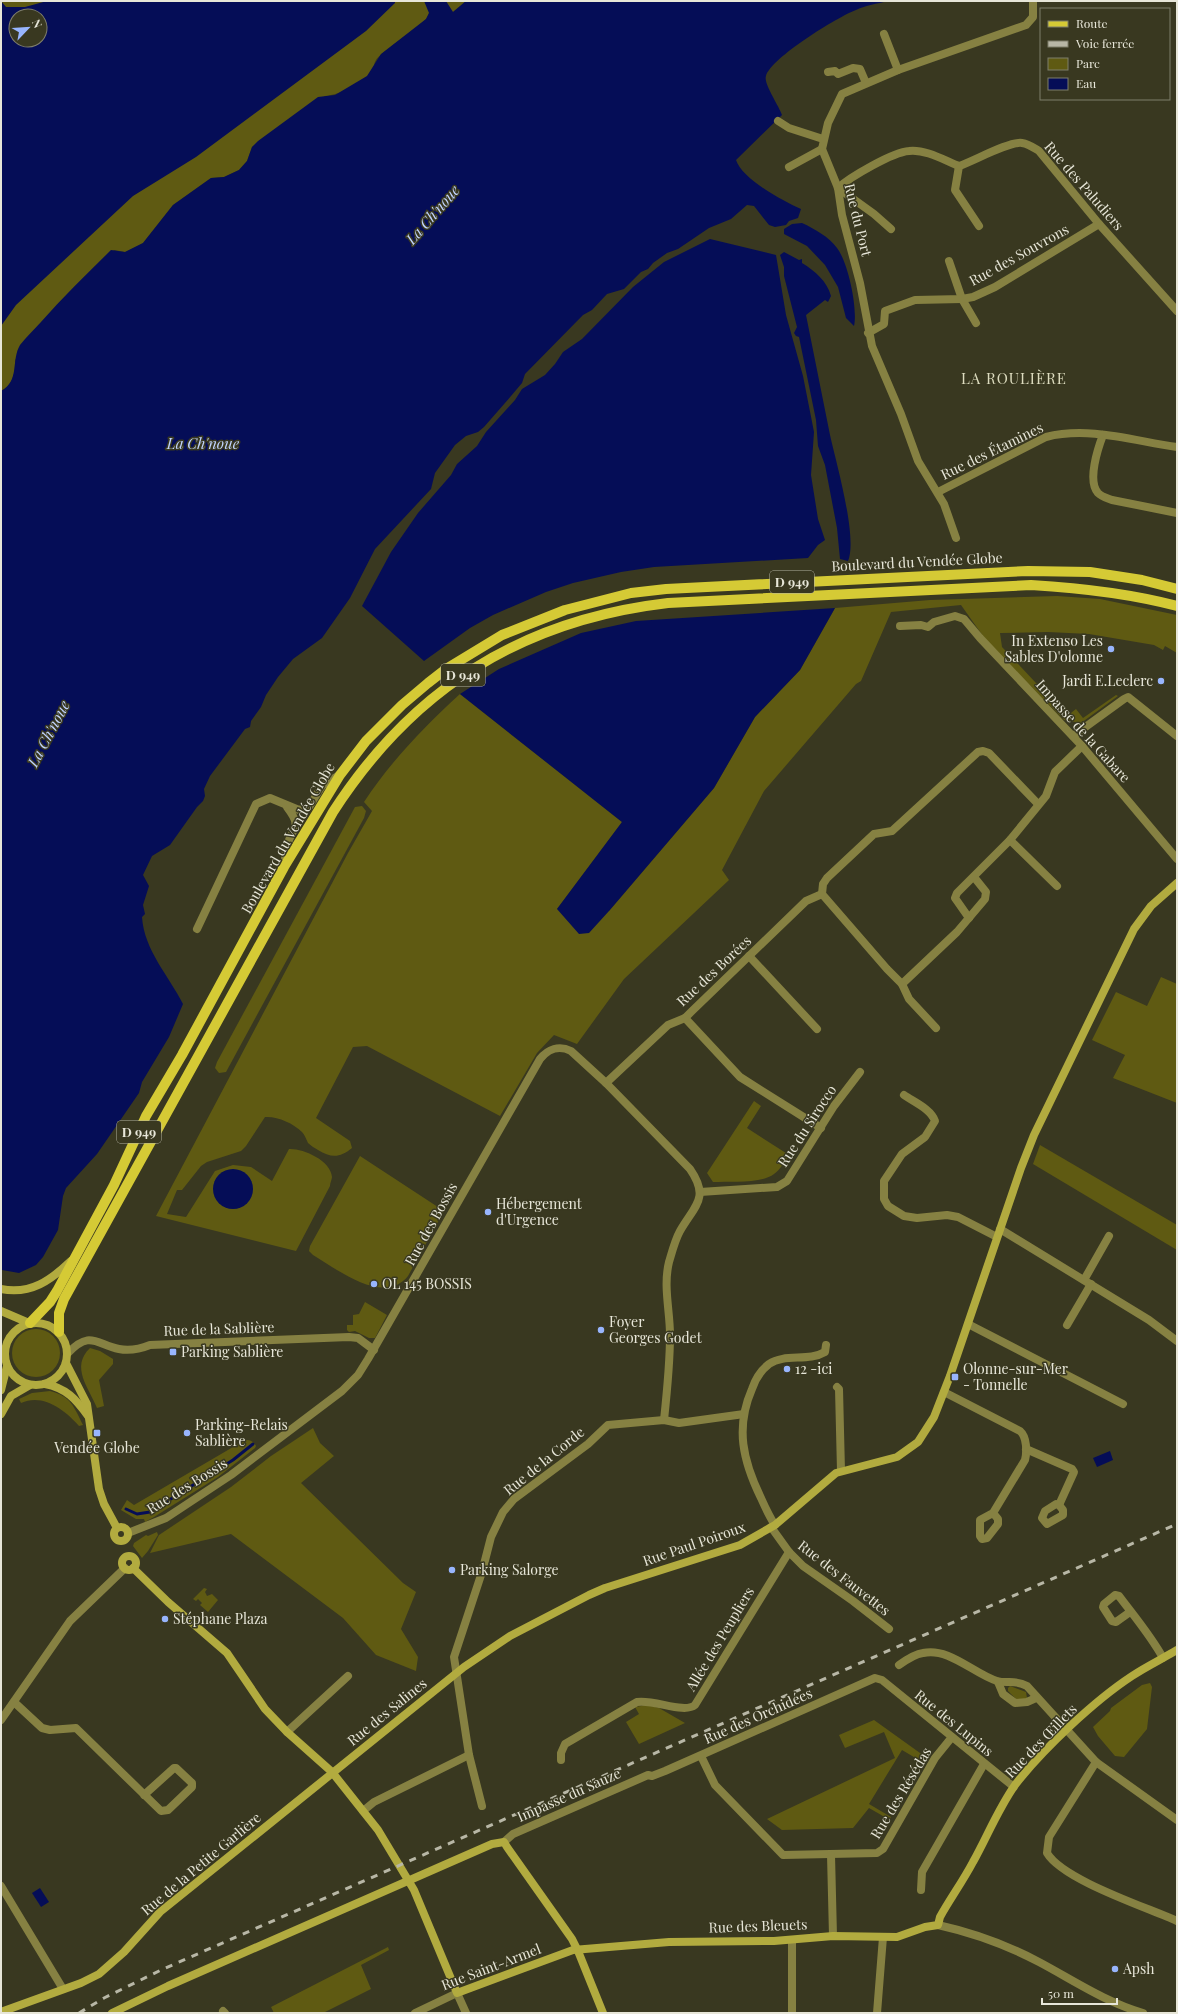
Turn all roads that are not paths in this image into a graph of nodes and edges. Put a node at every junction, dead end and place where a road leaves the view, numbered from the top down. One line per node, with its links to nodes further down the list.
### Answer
1 (1033, 1): 3 (street)
2 (884, 34): 3 (street)
3 (898, 70): 5 (street)
4 (828, 72): 5 (street)
5 (866, 83): 7 (street)
6 (778, 121): 7 (street)
7 (824, 139): 8 (street)
8 (822, 150): 10 (street); 11 (street, Rue du Port)
9 (959, 166): 11 (street); 12 (street, Rue des Paludiers); 13 (street)
10 (789, 167)
11 (838, 188): 14 (street); 19 (street, Rue du Port)
12 (1100, 224): 16 (street, Rue des Souvrons); 17 (street, Rue des Paludiers)
13 (979, 226)
14 (891, 229)
15 (949, 260): 16 (street)
16 (962, 299): 18 (street); 19 (street, Rue des Souvrons)
17 (1177, 311)
18 (976, 323)
19 (868, 333): 22 (street, Rue du Port)
20 (1103, 435): 21 (street, Rue des Étamines); 22 (street, Rue des Étamines); 23 (street)
21 (1177, 447)
22 (938, 492): 24 (street, Rue du Port)
23 (1177, 513)
24 (956, 538)
25 (1177, 589): 31 (main road, Boulevard du Vendée Globe / D 949)
26 (1177, 606): 62 (main road, Boulevard du Vendée Globe / D 949)
27 (900, 626): 28 (street, Impasse de la Gabare)
28 (1073, 736): 29 (street); 30 (street, Impasse de la Gabare)
29 (1177, 736)
30 (1082, 746): 32 (street); 35 (street, Impasse de la Gabare)
31 (340, 775): 33 (street); 36 (main road, Boulevard du Vendée Globe / D 949)
32 (1038, 804): 34 (street); 40 (street)
33 (287, 807): 36 (street); 42 (street)
34 (1010, 840): 37 (street); 39 (street)
35 (1177, 859)
36 (284, 867): 55 (main road, Boulevard du Vendée Globe / D 949)
37 (974, 877): 41 (street); 41 (street)
38 (1177, 883): 53 (street, Rue Paul Poiroux)
39 (1057, 886)
40 (822, 894): 43 (street, Rue des Borées); 44 (street)
41 (969, 918): 44 (street)
42 (197, 929)
43 (749, 956): 45 (street, Rue des Borées); 47 (street)
44 (902, 984): 46 (street)
45 (685, 1018): 49 (street, Rue des Borées); 51 (street)
46 (936, 1028)
47 (817, 1029)
48 (860, 1072): 51 (street, Rue du Sirocco)
49 (606, 1083): 52 (street); 66 (street, Rue des Bossis)
50 (904, 1095): 53 (street)
51 (821, 1128): 52 (street, Rue du Sirocco)
52 (700, 1192): 80 (street)
53 (999, 1233): 56 (street); 60 (street, Rue Paul Poiroux)
54 (1109, 1236): 56 (street)
55 (75, 1258): 57 (street); 59 (main road, Boulevard du Vendée Globe / D 949)
56 (1087, 1282): 61 (street); 63 (street)
57 (1, 1289)
58 (1, 1311): 59 (street)
59 (30, 1323): 62 (street); 67 (street)
60 (968, 1324): 75 (street, Rue Paul Poiroux); 76 (street)
61 (1067, 1325)
62 (59, 1332): 68 (street)
63 (1177, 1341)
64 (1, 1342): 67 (street)
65 (826, 1344): 78 (street, Rue des Fauvettes)
66 (374, 1350): 68 (street, Rue de la Sablière); 87 (street, Rue des Bossis)
67 (5, 1352): 70 (street)
68 (68, 1353): 69 (street)
69 (66, 1363): 71 (street); 79 (street)
70 (7, 1366): 72 (street); 74 (street)
71 (46, 1384): 72 (street); 79 (street)
72 (30, 1385): 77 (street)
73 (837, 1387): 82 (street)
74 (1, 1390)
75 (944, 1392): 81 (street); 82 (street, Rue Paul Poiroux)
76 (1123, 1404)
77 (1, 1414)
78 (744, 1414): 80 (street, Rue de la Corde); 85 (street, Rue des Fauvettes)
79 (89, 1418): 86 (street)
80 (664, 1420): 98 (street, Rue de la Corde)
81 (1026, 1449): 83 (street); 84 (street)
82 (841, 1471): 85 (street, Rue Paul Poiroux)
83 (1059, 1505)
84 (992, 1514)
85 (773, 1526): 89 (street, Rue des Fauvettes); 98 (street, Rue Paul Poiroux)
86 (117, 1528): 87 (street); 88 (street)
87 (128, 1533): 88 (street)
88 (123, 1541): 90 (street)
89 (789, 1552): 94 (street, Rue des Fauvettes); 110 (street, Allée des Peupliers)
90 (127, 1556): 91 (street); 92 (street)
91 (125, 1568): 92 (street); 103 (street)
92 (134, 1568): 106 (street)
93 (1130, 1612): 96 (street)
94 (889, 1629)
95 (1177, 1651): 96 (street, Rue des Œillets)
96 (1163, 1658): 105 (street, Rue des Œillets)
97 (899, 1665): 101 (street)
98 (458, 1672): 108 (street, Rue de la Corde); 113 (street, Rue des Salines)
99 (348, 1676): 106 (street)
100 (878, 1678): 107 (street, Rue des Lupins); 109 (street, Rue des Orchidées)
101 (998, 1682): 102 (street); 102 (street)
102 (1036, 1698): 105 (street)
103 (14, 1702): 104 (street); 116 (street)
104 (1, 1720)
105 (1068, 1730): 111 (street); 115 (street, Rue des Œillets)
106 (286, 1732): 113 (street)
107 (952, 1737): 112 (street, Rue des Lupins); 121 (street, Rue des Résédas)
108 (469, 1755): 117 (street, Rue de la Corde); 118 (street)
109 (701, 1756): 114 (street, Rue des Orchidées); 121 (street, Rue des Résédas)
110 (561, 1760)
111 (1096, 1762): 119 (street); 125 (street)
112 (984, 1764): 115 (street, Rue des Lupins); 124 (street)
113 (332, 1772): 118 (street); 131 (street, Rue de la Petite Garlière)
114 (648, 1775): 120 (street, Impasse du Sauze)
115 (1014, 1787): 126 (street, Rue des Œillets)
116 (144, 1794): 116 (street)
117 (482, 1806)
118 (363, 1811): 122 (street)
119 (1177, 1820)
120 (504, 1842): 122 (street); 130 (street)
121 (831, 1855): 127 (street)
122 (409, 1880): 132 (street); 134 (street)
123 (1, 1886): 131 (street)
124 (921, 1890)
125 (1177, 1921)
126 (938, 1925): 128 (street, Rue des Bleuets); 140 (street)
127 (833, 1936): 128 (street, Rue des Bleuets); 129 (street, Rue des Bleuets)
128 (882, 1937): 139 (street)
129 (792, 1940): 130 (street, Rue des Bleuets); 138 (street)
130 (578, 1951): 132 (street, Rue Saint-Armel); 137 (street)
131 (62, 1989): 133 (street, Rue de la Petite Garlière)
132 (457, 1993): 135 (street, Rue Saint-Armel); 136 (street)
133 (1, 2012)
134 (112, 2013)
135 (414, 2013)
136 (466, 2013)
137 (603, 2013)
138 (792, 2013)
139 (877, 2013)
140 (1143, 2013)

